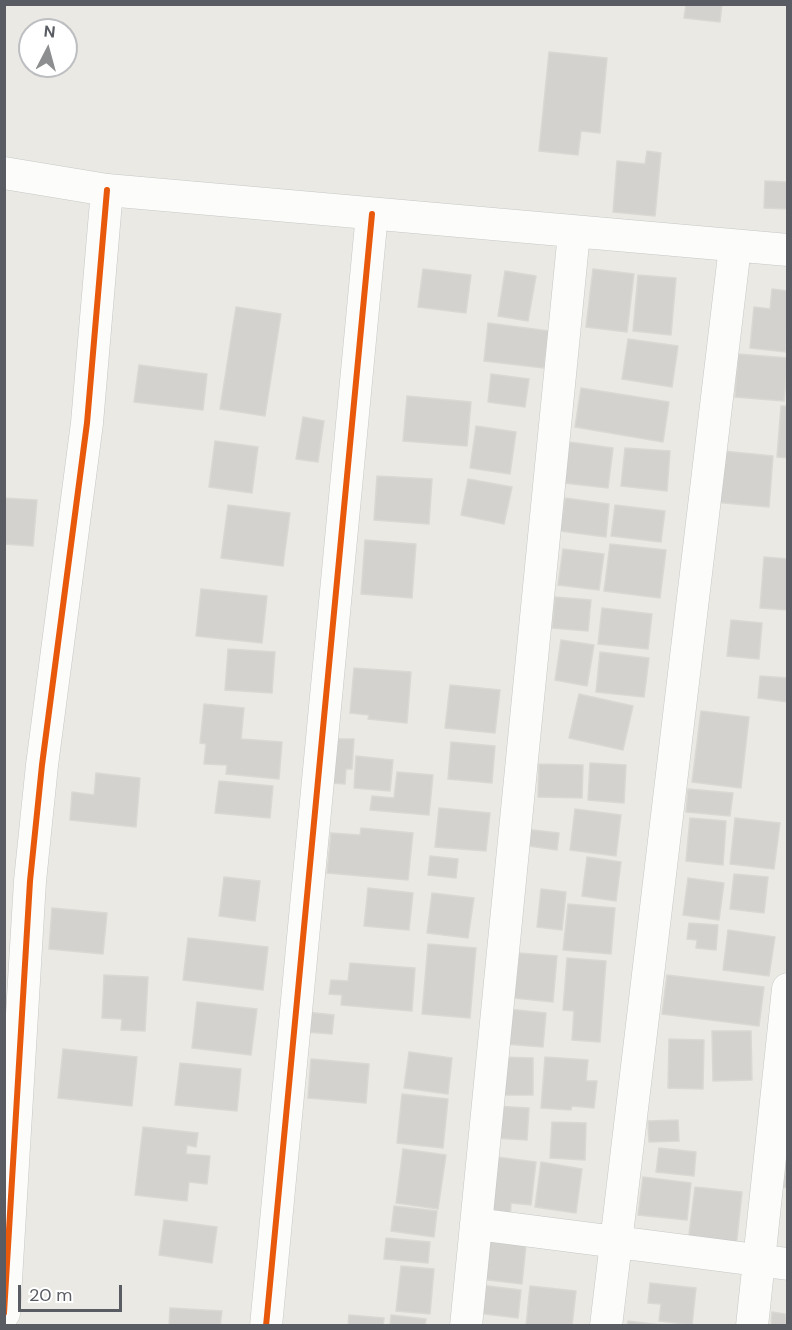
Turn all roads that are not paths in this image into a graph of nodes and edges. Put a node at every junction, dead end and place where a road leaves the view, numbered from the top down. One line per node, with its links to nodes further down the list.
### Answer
1 (4, 173): 2 (street)
2 (107, 190): 3 (street); 11 (street)
3 (372, 214): 4 (street); 12 (street)
4 (574, 233): 5 (street); 8 (street)
5 (735, 247): 6 (street); 9 (street)
6 (788, 250)
7 (788, 989): 10 (street)
8 (476, 1224): 9 (street); 13 (street)
9 (615, 1242): 10 (street); 14 (street)
10 (773, 1262): 15 (street)
11 (4, 1312)
12 (266, 1326)
13 (466, 1326)
14 (606, 1326)
15 (752, 1326)

